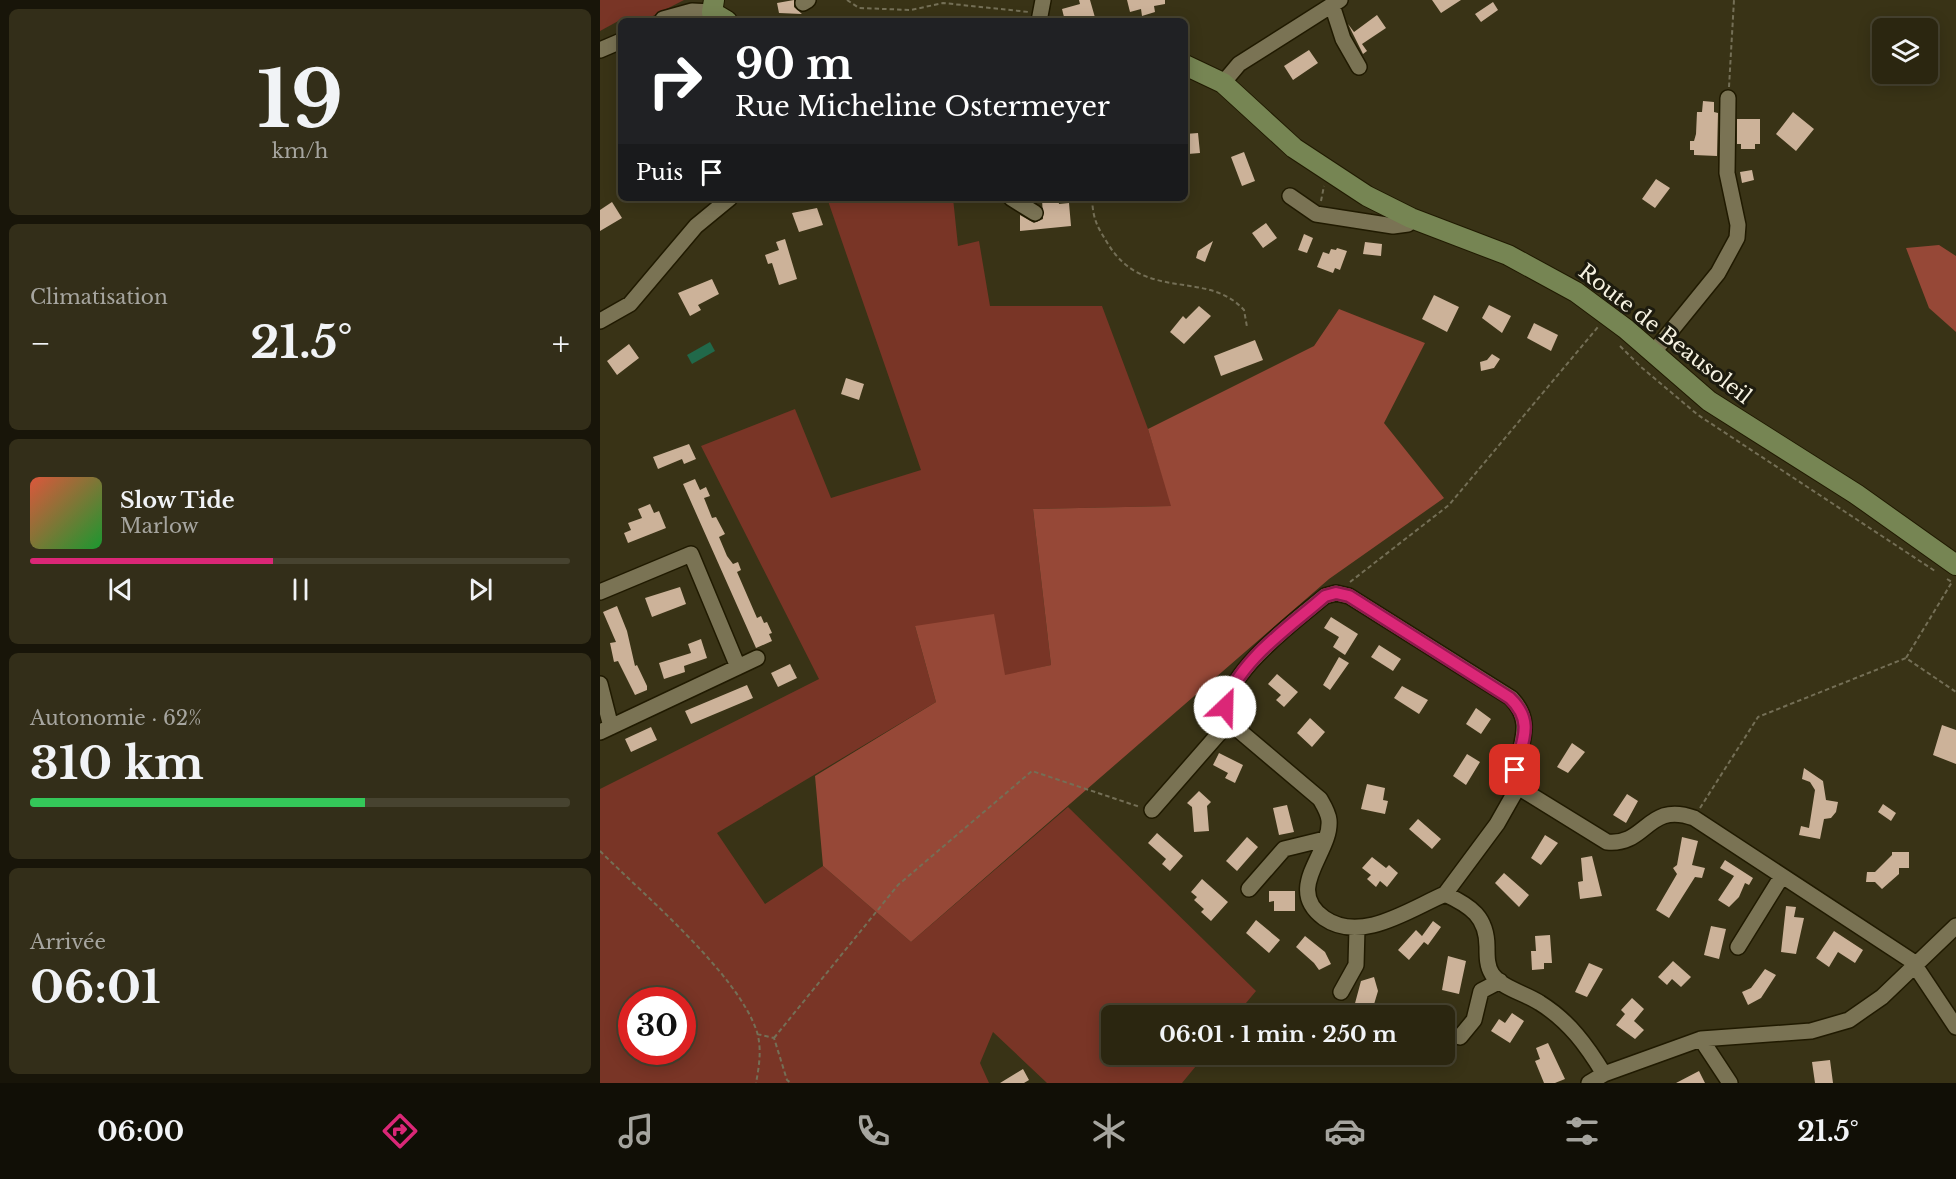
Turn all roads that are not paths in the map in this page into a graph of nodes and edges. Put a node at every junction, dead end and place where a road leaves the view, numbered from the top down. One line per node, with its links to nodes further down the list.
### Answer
1 (1336, 3): 8 (street); 9 (street)
2 (715, 7): 3 (street); 4 (main road)
3 (669, 18)
4 (731, 18)
5 (618, 42): 6 (street)
6 (600, 50)
7 (1188, 66): 9 (main road, Route de Beausoleil)
8 (1359, 67)
9 (1223, 84): 15 (main road, Route de Beausoleil)
10 (1728, 98): 17 (street)
11 (1290, 196): 15 (street)
12 (726, 201): 16 (street)
13 (1016, 201): 14 (street)
14 (1035, 213)
15 (1411, 218): 17 (main road, Route de Beausoleil)
16 (600, 321)
17 (1653, 352): 18 (main road, Route de Beausoleil)
18 (1956, 565)
19 (600, 592): 21 (street)
20 (757, 658): 21 (street)
21 (738, 667): 24 (street)
22 (600, 684): 24 (street)
23 (1229, 722): 25 (street); 26 (street); 27 (street)
24 (606, 730)
25 (1518, 787): 28 (street); 30 (street)
26 (1152, 810)
27 (1325, 839): 29 (street); 32 (street)
28 (1782, 876): 33 (street); 34 (street)
29 (1249, 889)
30 (1445, 894): 32 (street); 35 (street)
31 (1956, 926): 34 (street)
32 (1357, 928): 36 (street)
33 (1738, 947)
34 (1916, 966): 37 (street); 39 (street)
35 (1500, 981): 38 (street); 40 (street)
36 (1341, 993)
37 (1956, 1027)
38 (1460, 1037)
39 (1701, 1039): 40 (street); 42 (street)
40 (1604, 1074): 41 (street)
41 (1589, 1083)
42 (1730, 1083)

